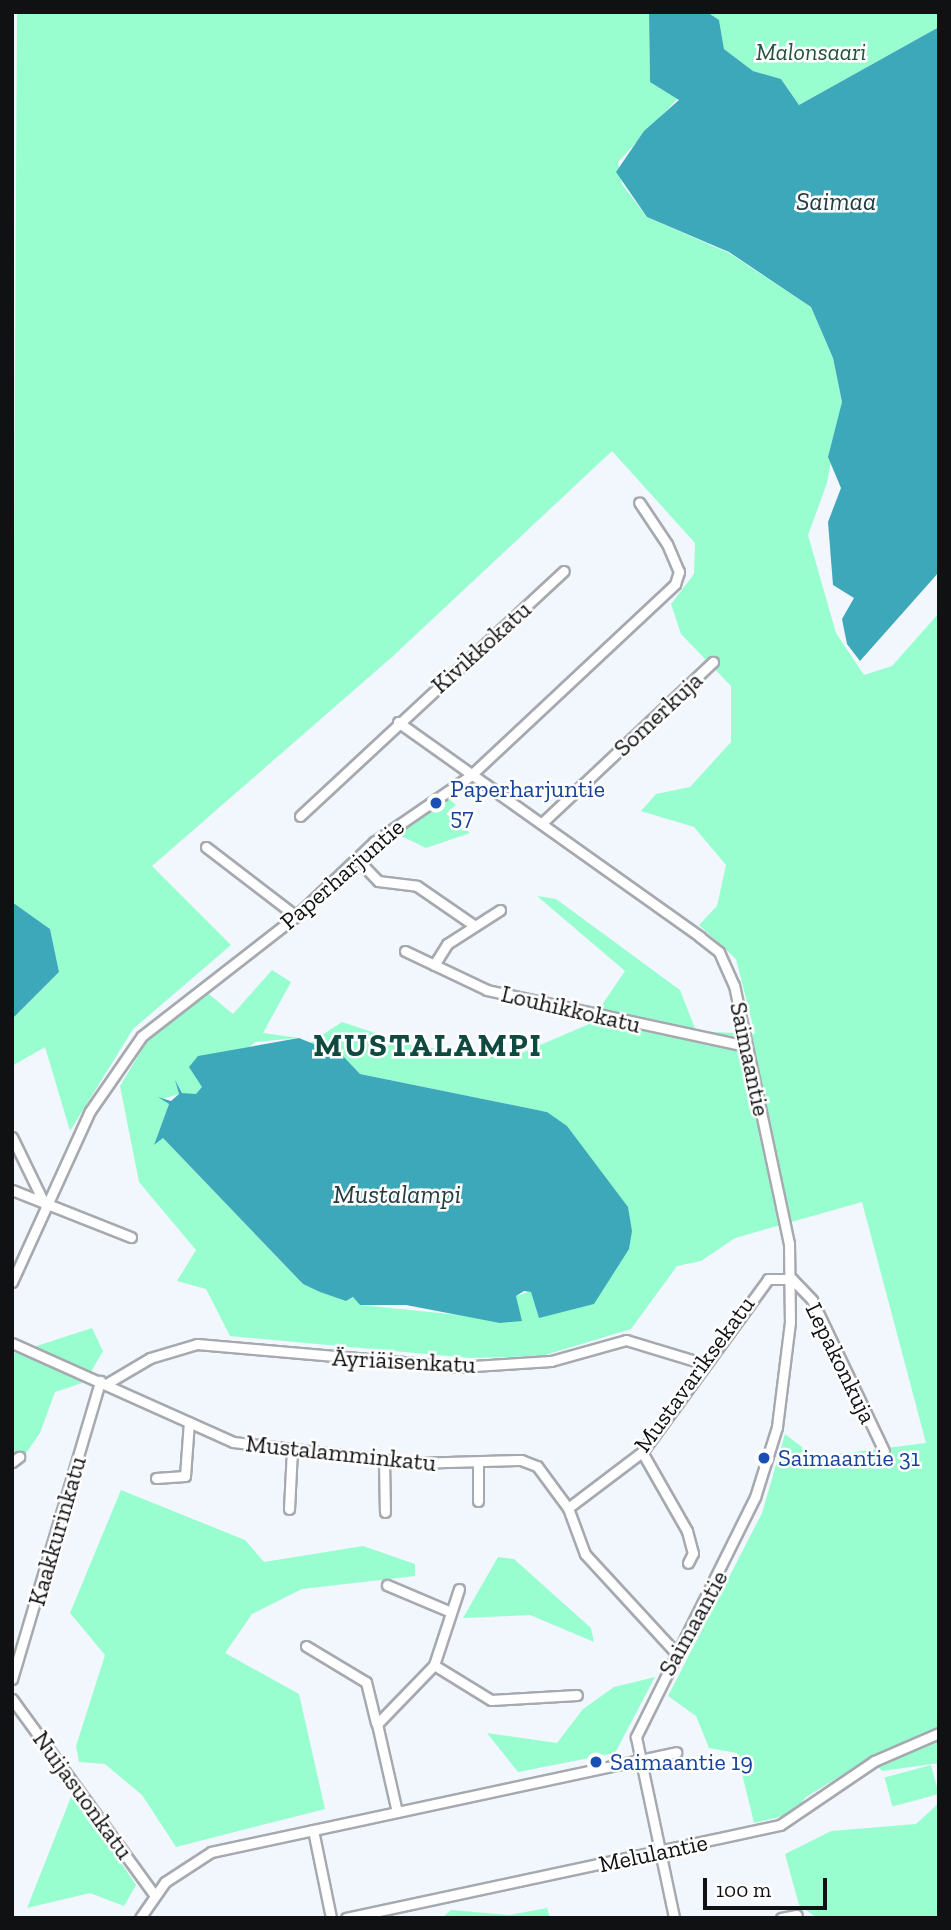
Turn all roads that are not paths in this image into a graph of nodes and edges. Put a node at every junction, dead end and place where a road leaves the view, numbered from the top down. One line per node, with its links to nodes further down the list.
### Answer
1 (639, 502): 5 (street, Paperharjuntie)
2 (564, 571): 4 (street, Kivikkokatu)
3 (713, 662): 7 (street, Somerkuja)
4 (398, 722): 5 (street); 6 (street, Kivikkokatu)
5 (470, 776): 7 (street); 9 (street, Paperharjuntie)
6 (300, 816)
7 (542, 823): 15 (street, Saimaantie)
8 (206, 847): 11 (street)
9 (356, 858): 11 (street, Paperharjuntie); 12 (street)
10 (500, 910): 12 (street)
11 (296, 916): 18 (street, Paperharjuntie)
12 (475, 926): 14 (street)
13 (405, 951): 14 (street, Louhikkokatu)
14 (434, 965): 15 (street, Louhikkokatu)
15 (744, 1046): 20 (street, Saimaantie)
16 (12, 1137): 18 (street)
17 (12, 1190): 18 (street)
18 (45, 1205): 19 (street); 21 (street, Paperharjuntie)
19 (131, 1237)
20 (792, 1279): 23 (street, Mustavariksekatu); 28 (street, Lepakonkuja); 41 (street, Saimaantie)
21 (12, 1282)
22 (12, 1343): 24 (street, Mustalamminkatu)
23 (705, 1364): 24 (street, Äyriäisenkatu); 27 (street, Mustavariksekatu)
24 (103, 1382): 25 (street, Mustalamminkatu); 43 (street, Kaakkurinkatu)
25 (189, 1422): 26 (street, Mustalamminkatu); 31 (street)
26 (292, 1449): 29 (street, Mustalamminkatu); 34 (street)
27 (642, 1451): 33 (street, Mustavariksekatu); 36 (street)
28 (884, 1451)
29 (384, 1461): 30 (street, Mustalamminkatu); 35 (street)
30 (478, 1462): 32 (street); 33 (street, Mustalamminkatu)
31 (156, 1478)
32 (478, 1501)
33 (568, 1508): 41 (street, Mustalamminkatu)
34 (289, 1509)
35 (385, 1512)
36 (688, 1563)
37 (387, 1585): 39 (street)
38 (459, 1589): 39 (street)
39 (451, 1612): 42 (street)
40 (306, 1646): 46 (street)
41 (677, 1654): 49 (street, Saimaantie)
42 (434, 1665): 44 (street); 46 (street)
43 (12, 1679)
44 (577, 1695)
45 (12, 1699): 53 (street, Nuijasuonkatu)
46 (377, 1724): 50 (street)
47 (939, 1733): 52 (street, Melulantie)
48 (676, 1752): 49 (street)
49 (636, 1759): 50 (street); 52 (street, Saimaantie)
50 (397, 1812): 51 (street)
51 (313, 1830): 53 (street); 56 (street)
52 (659, 1851): 57 (street, Melulantie); 58 (street, Saimaantie)
53 (153, 1893): 55 (street)
54 (797, 1915): 59 (street)
55 (140, 1918)
56 (331, 1918)
57 (346, 1918)
58 (674, 1918)
59 (781, 1918)

